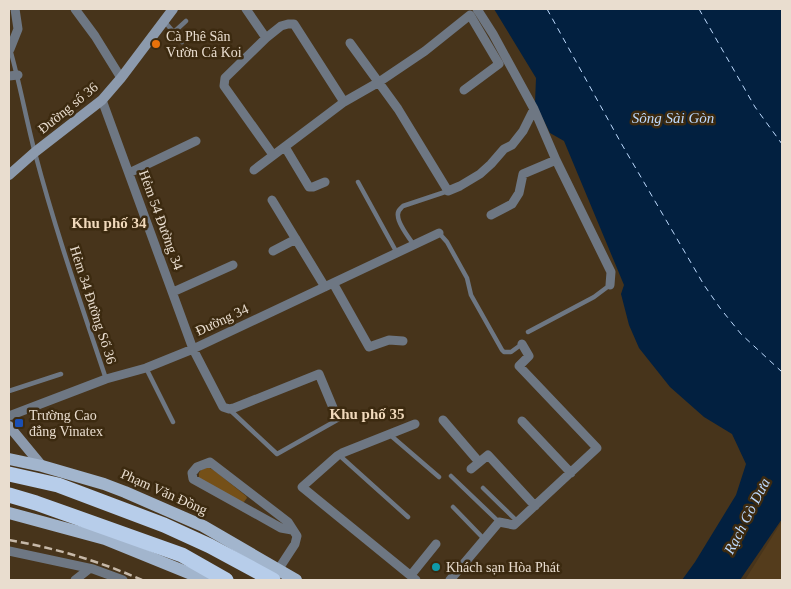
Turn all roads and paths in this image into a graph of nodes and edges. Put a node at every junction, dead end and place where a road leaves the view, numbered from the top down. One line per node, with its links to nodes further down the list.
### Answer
1 (16, 9): 12 (street)
2 (74, 9): 14 (street)
3 (173, 9): 6 (main road, Đường số 36)
4 (246, 9): 9 (street)
5 (477, 9): 19 (street)
6 (164, 21): 8 (lane); 14 (main road, Đường số 36)
7 (186, 21): 8 (lane)
8 (174, 32): 10 (lane)
9 (266, 38): 18 (street); 23 (street)
10 (182, 42)
11 (350, 43): 15 (street)
12 (9, 49): 13 (lane, Hẻm 34 Đường Số 36)
13 (13, 76): 22 (lane, Hẻm 34 Đường Số 36)
14 (121, 78): 17 (main road, Đường số 36)
15 (379, 82): 16 (street); 18 (street); 30 (street)
16 (464, 90)
17 (102, 100): 22 (main road, Đường số 36); 26 (street, Hẻm 54 Đường 34)
18 (344, 102): 21 (street)
19 (534, 109): 24 (street); 30 (street)
20 (196, 141): 26 (street)
21 (285, 147): 25 (street); 28 (street)
22 (35, 152): 27 (main road, Đường số 36); 48 (lane, Hẻm 34 Đường Số 36)
23 (272, 152)
24 (556, 160): 32 (street); 40 (street)
25 (254, 170)
26 (129, 172): 41 (street, Hẻm 54 Đường 34)
27 (9, 174)
28 (325, 182)
29 (358, 182): 37 (lane)
30 (448, 190): 35 (lane)
31 (272, 200): 34 (street)
32 (491, 215)
33 (439, 233): 35 (street, Đường 34); 44 (lane)
34 (296, 239): 36 (street); 39 (street)
35 (414, 245): 37 (street, Đường 34)
36 (273, 251)
37 (397, 253): 39 (street, Đường 34)
38 (233, 265): 41 (street)
39 (329, 285): 43 (street); 45 (street, Đường 34)
40 (610, 285): 42 (lane)
41 (172, 292): 45 (street, Hẻm 54 Đường 34)
42 (528, 332)
43 (403, 342)
44 (522, 344): 65 (street)
45 (193, 349): 46 (street, Đường 34); 50 (street, Hẻm 54 Đường 34)
46 (146, 368): 48 (street, Đường 34); 56 (lane)
47 (61, 374): 49 (lane)
48 (106, 379): 52 (street, Đường 34)
49 (9, 392)
50 (229, 409): 51 (street); 53 (lane)
51 (334, 410)
52 (9, 416)
53 (339, 419)
54 (443, 420): 62 (street)
55 (522, 421): 65 (street)
56 (173, 422)
57 (415, 424): 59 (street)
58 (9, 426): 63 (main road)
59 (389, 434): 60 (street); 68 (lane)
60 (339, 455): 75 (lane); 87 (street)
61 (9, 459): 63 (main road, Phạm Văn Đồng)
62 (479, 462): 64 (street); 72 (street)
63 (42, 466): 69 (main road); 81 (main road, Phạm Văn Đồng)
64 (471, 469)
65 (571, 473): 72 (street)
66 (9, 474): 69 (highway, Phạm Văn Đồng)
67 (451, 476): 78 (lane)
68 (439, 477)
69 (58, 485): 81 (highway, Phạm Văn Đồng)
70 (483, 488): 79 (lane)
71 (9, 495): 91 (highway)
72 (535, 506): 79 (street)
73 (452, 507): 82 (lane)
74 (9, 513): 77 (main road)
75 (408, 517)
76 (9, 518): 77 (main road)
77 (32, 519): 90 (main road)
78 (499, 522): 79 (street); 82 (street)
79 (518, 522)
80 (292, 530): 80 (street); 86 (street)
81 (202, 534): 86 (highway, Phạm Văn Đồng)
82 (484, 539): 93 (street)
83 (436, 544): 87 (street)
84 (9, 551): 85 (street)
85 (89, 569): 88 (street); 89 (street)
86 (276, 575): 92 (main road, Phạm Văn Đồng)
87 (415, 579)
88 (75, 580)
89 (123, 580)
90 (204, 580)
91 (226, 580)
92 (296, 580)
93 (450, 580)

